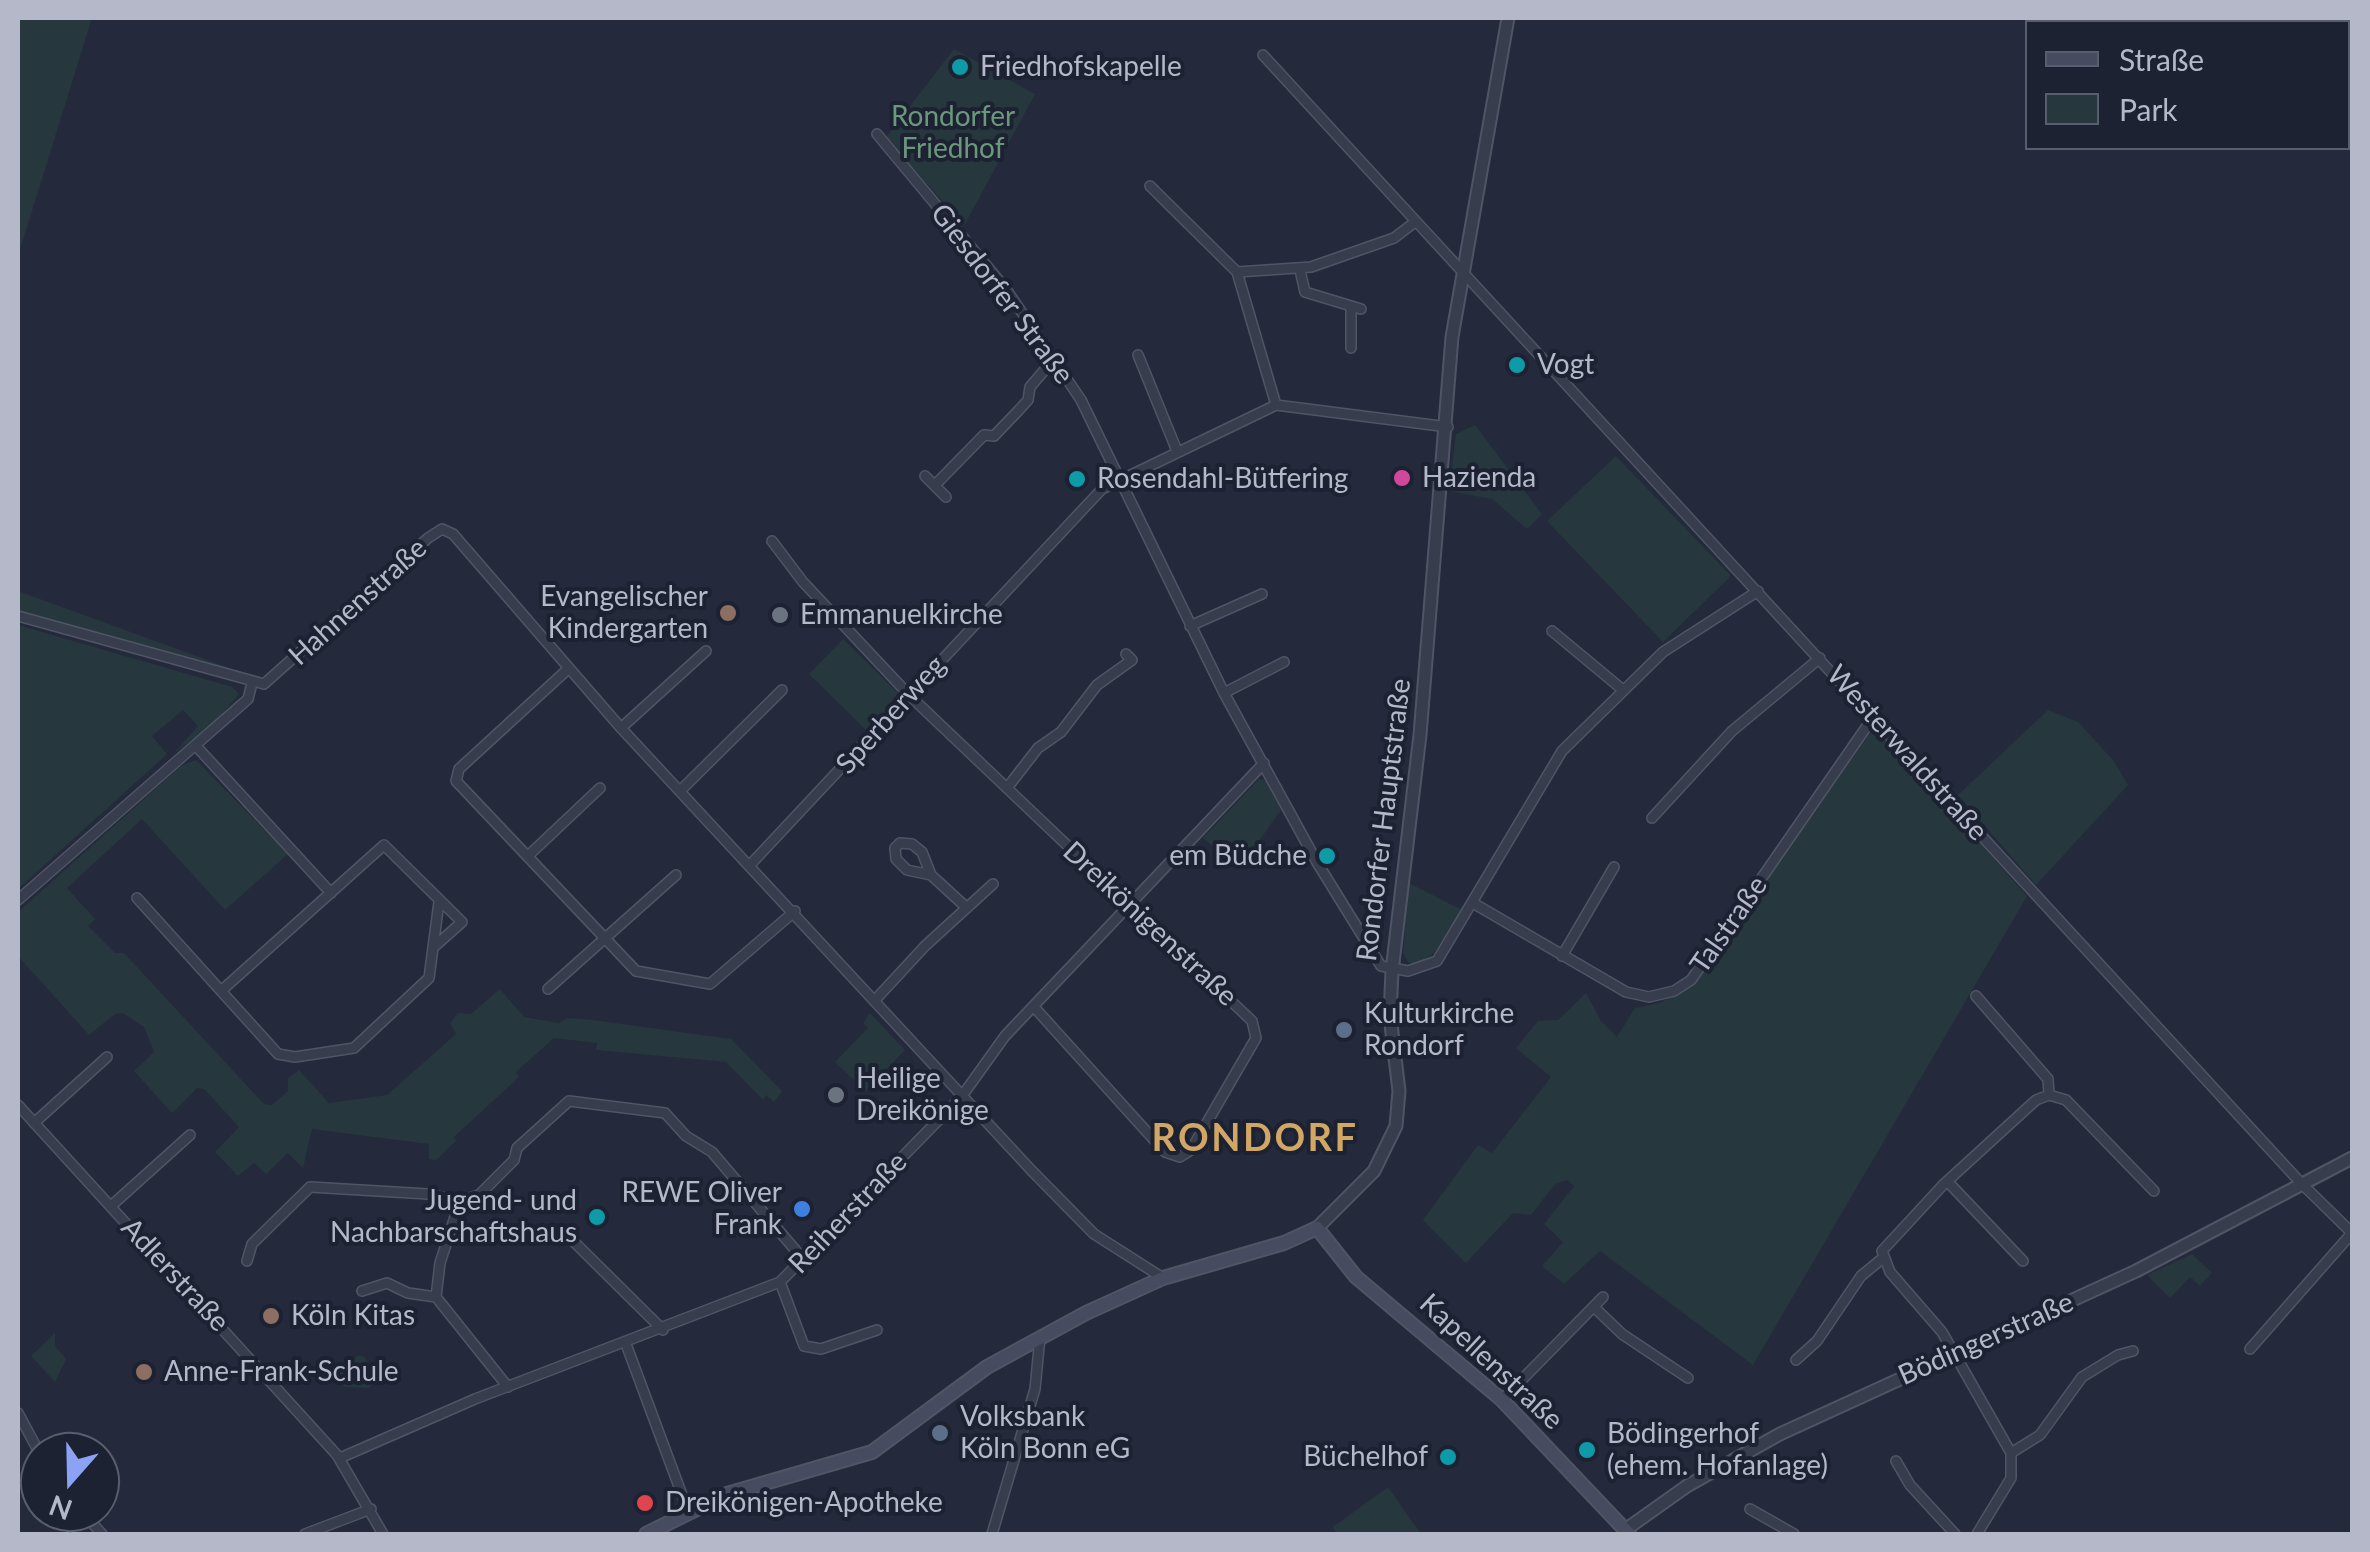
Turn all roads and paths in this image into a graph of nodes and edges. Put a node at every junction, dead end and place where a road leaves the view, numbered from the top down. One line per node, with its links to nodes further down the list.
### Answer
1 (1508, 18): 7 (street, Rondorfer Hauptstraße)
2 (1262, 55): 5 (street, Westerwaldstraße)
3 (877, 134): 11 (street, Giesdorfer Straße)
4 (1150, 186): 8 (street)
5 (1415, 222): 6 (street); 7 (street, Westerwaldstraße)
6 (1300, 270): 8 (street); 9 (street)
7 (1463, 271): 12 (street, Westerwaldstraße); 15 (street, Rondorfer Hauptstraße)
8 (1238, 272): 14 (street)
9 (1351, 348)
10 (1138, 355): 16 (street)
11 (1054, 359): 18 (street, Giesdorfer Straße); 19 (street)
12 (1560, 377): 13 (street); 22 (street, Westerwaldstraße)
13 (1546, 384)
14 (1276, 405): 15 (street); 16 (street, Sperberweg)
15 (1448, 427): 62 (street, Rondorfer Hauptstraße)
16 (1177, 451): 18 (street, Sperberweg)
17 (925, 476): 19 (street)
18 (1116, 480): 25 (street, Giesdorfer Straße); 36 (street, Sperberweg)
19 (934, 485): 20 (street)
20 (946, 497)
21 (772, 541): 36 (street, Dreikönigenstraße)
22 (1758, 592): 29 (street, Westerwaldstraße); 34 (street)
23 (1262, 594): 25 (street)
24 (18, 616): 32 (street)
25 (1190, 626): 35 (street, Giesdorfer Straße)
26 (1552, 631): 34 (street)
27 (706, 651): 38 (street)
28 (1126, 654): 42 (street)
29 (1820, 658): 37 (street, Westerwaldstraße); 44 (street)
30 (1284, 662): 35 (street)
31 (568, 669): 32 (street, Hahnenstraße); 38 (street, Hahnenstraße); 45 (street)
32 (252, 683): 39 (street)
33 (782, 690): 43 (street)
34 (1623, 690): 55 (street)
35 (1224, 693): 40 (street, Giesdorfer Straße)
36 (910, 696): 42 (street, Dreikönigenstraße); 46 (street, Sperberweg)
37 (1874, 716): 61 (street, Talstraße); 76 (street, Westerwaldstraße)
38 (621, 728): 43 (street, Hahnenstraße)
39 (196, 746): 51 (street); 53 (street)
40 (1264, 763): 56 (street, Reiherstraße); 62 (street, Giesdorfer Straße)
41 (600, 788): 45 (street)
42 (1007, 788): 56 (street, Dreikönigenstraße)
43 (680, 791): 46 (street, Hahnenstraße)
44 (1652, 818)
45 (528, 856): 59 (street)
46 (750, 865): 58 (street, Hahnenstraße)
47 (1614, 867): 61 (street)
48 (676, 875): 59 (street)
49 (931, 875): 49 (street); 57 (street)
50 (994, 884): 57 (street)
51 (331, 893): 54 (street); 64 (street)
52 (138, 898): 64 (street)
53 (18, 900)
54 (439, 902): 60 (street); 60 (street)
55 (1474, 903): 61 (street, Talstraße); 62 (street)
56 (1130, 904): 67 (street, Reiherstraße); 67 (street, Dreikönigenstraße)
57 (967, 908): 66 (street)
58 (794, 911): 59 (street); 66 (street, Hahnenstraße)
59 (604, 936): 63 (street)
60 (434, 947): 64 (street)
61 (1562, 956)
62 (1392, 971): 80 (street, Rondorfer Hauptstraße)
63 (548, 989)
64 (220, 991)
65 (1976, 996): 69 (street)
66 (876, 999): 70 (street, Hahnenstraße)
67 (1034, 1007): 70 (street, Reiherstraße)
68 (107, 1058): 72 (street)
69 (2050, 1095): 75 (street); 77 (street)
70 (962, 1096): 84 (street, Reiherstraße); 87 (street, Hahnenstraße)
71 (18, 1105): 72 (street, Adlerstraße)
72 (34, 1123): 79 (street, Adlerstraße)
73 (190, 1135): 79 (street, Adlerstraße)
74 (2352, 1158): 76 (street, Bödingerstraße)
75 (1947, 1181): 83 (street); 86 (street)
76 (2300, 1182): 82 (street, Westerwaldstraße); 99 (street, Bödingerstraße)
77 (2154, 1191)
78 (460, 1201): 84 (street); 85 (street); 90 (street)
79 (110, 1206): 105 (street, Adlerstraße)
80 (1317, 1228): 87 (main road, Rondorfer Hauptstraße); 103 (main road, Kapellenstraße)
81 (562, 1230): 93 (street)
82 (2352, 1233): 97 (street)
83 (1882, 1258): 99 (street); 100 (street)
84 (803, 1259): 88 (street, Reiherstraße)
85 (246, 1261)
86 (2023, 1262)
87 (1163, 1278): 95 (main road, Rondorfer Hauptstraße)
88 (780, 1282): 93 (street, Reiherstraße); 94 (street)
89 (362, 1291): 90 (street)
90 (436, 1297): 102 (street)
91 (1603, 1298): 92 (street)
92 (1594, 1308): 101 (street); 103 (street)
93 (662, 1330): 96 (street, Reiherstraße)
94 (877, 1330)
95 (1040, 1337): 109 (main road, Rondorfer Hauptstraße); 114 (street)
96 (626, 1344): 102 (street, Reiherstraße); 109 (street)
97 (2250, 1349)
98 (2133, 1352): 104 (street)
99 (1954, 1355): 104 (street); 110 (street, Bödingerstraße)
100 (1796, 1360)
101 (1688, 1378)
102 (508, 1387): 105 (street, Reiherstraße)
103 (1502, 1400): 110 (main road, Kapellenstraße)
104 (2011, 1453): 117 (street)
105 (340, 1458): 107 (street, Adlerstraße)
106 (1896, 1461): 116 (street)
107 (371, 1509): 111 (street); 112 (street, Adlerstraße)
108 (1750, 1509): 115 (street)
109 (688, 1511): 113 (main road, Rondorfer Hauptstraße)
110 (1627, 1532)
111 (305, 1534)
112 (383, 1534)
113 (646, 1534)
114 (992, 1534)
115 (1794, 1534)
116 (1956, 1534)
117 (1977, 1534)

